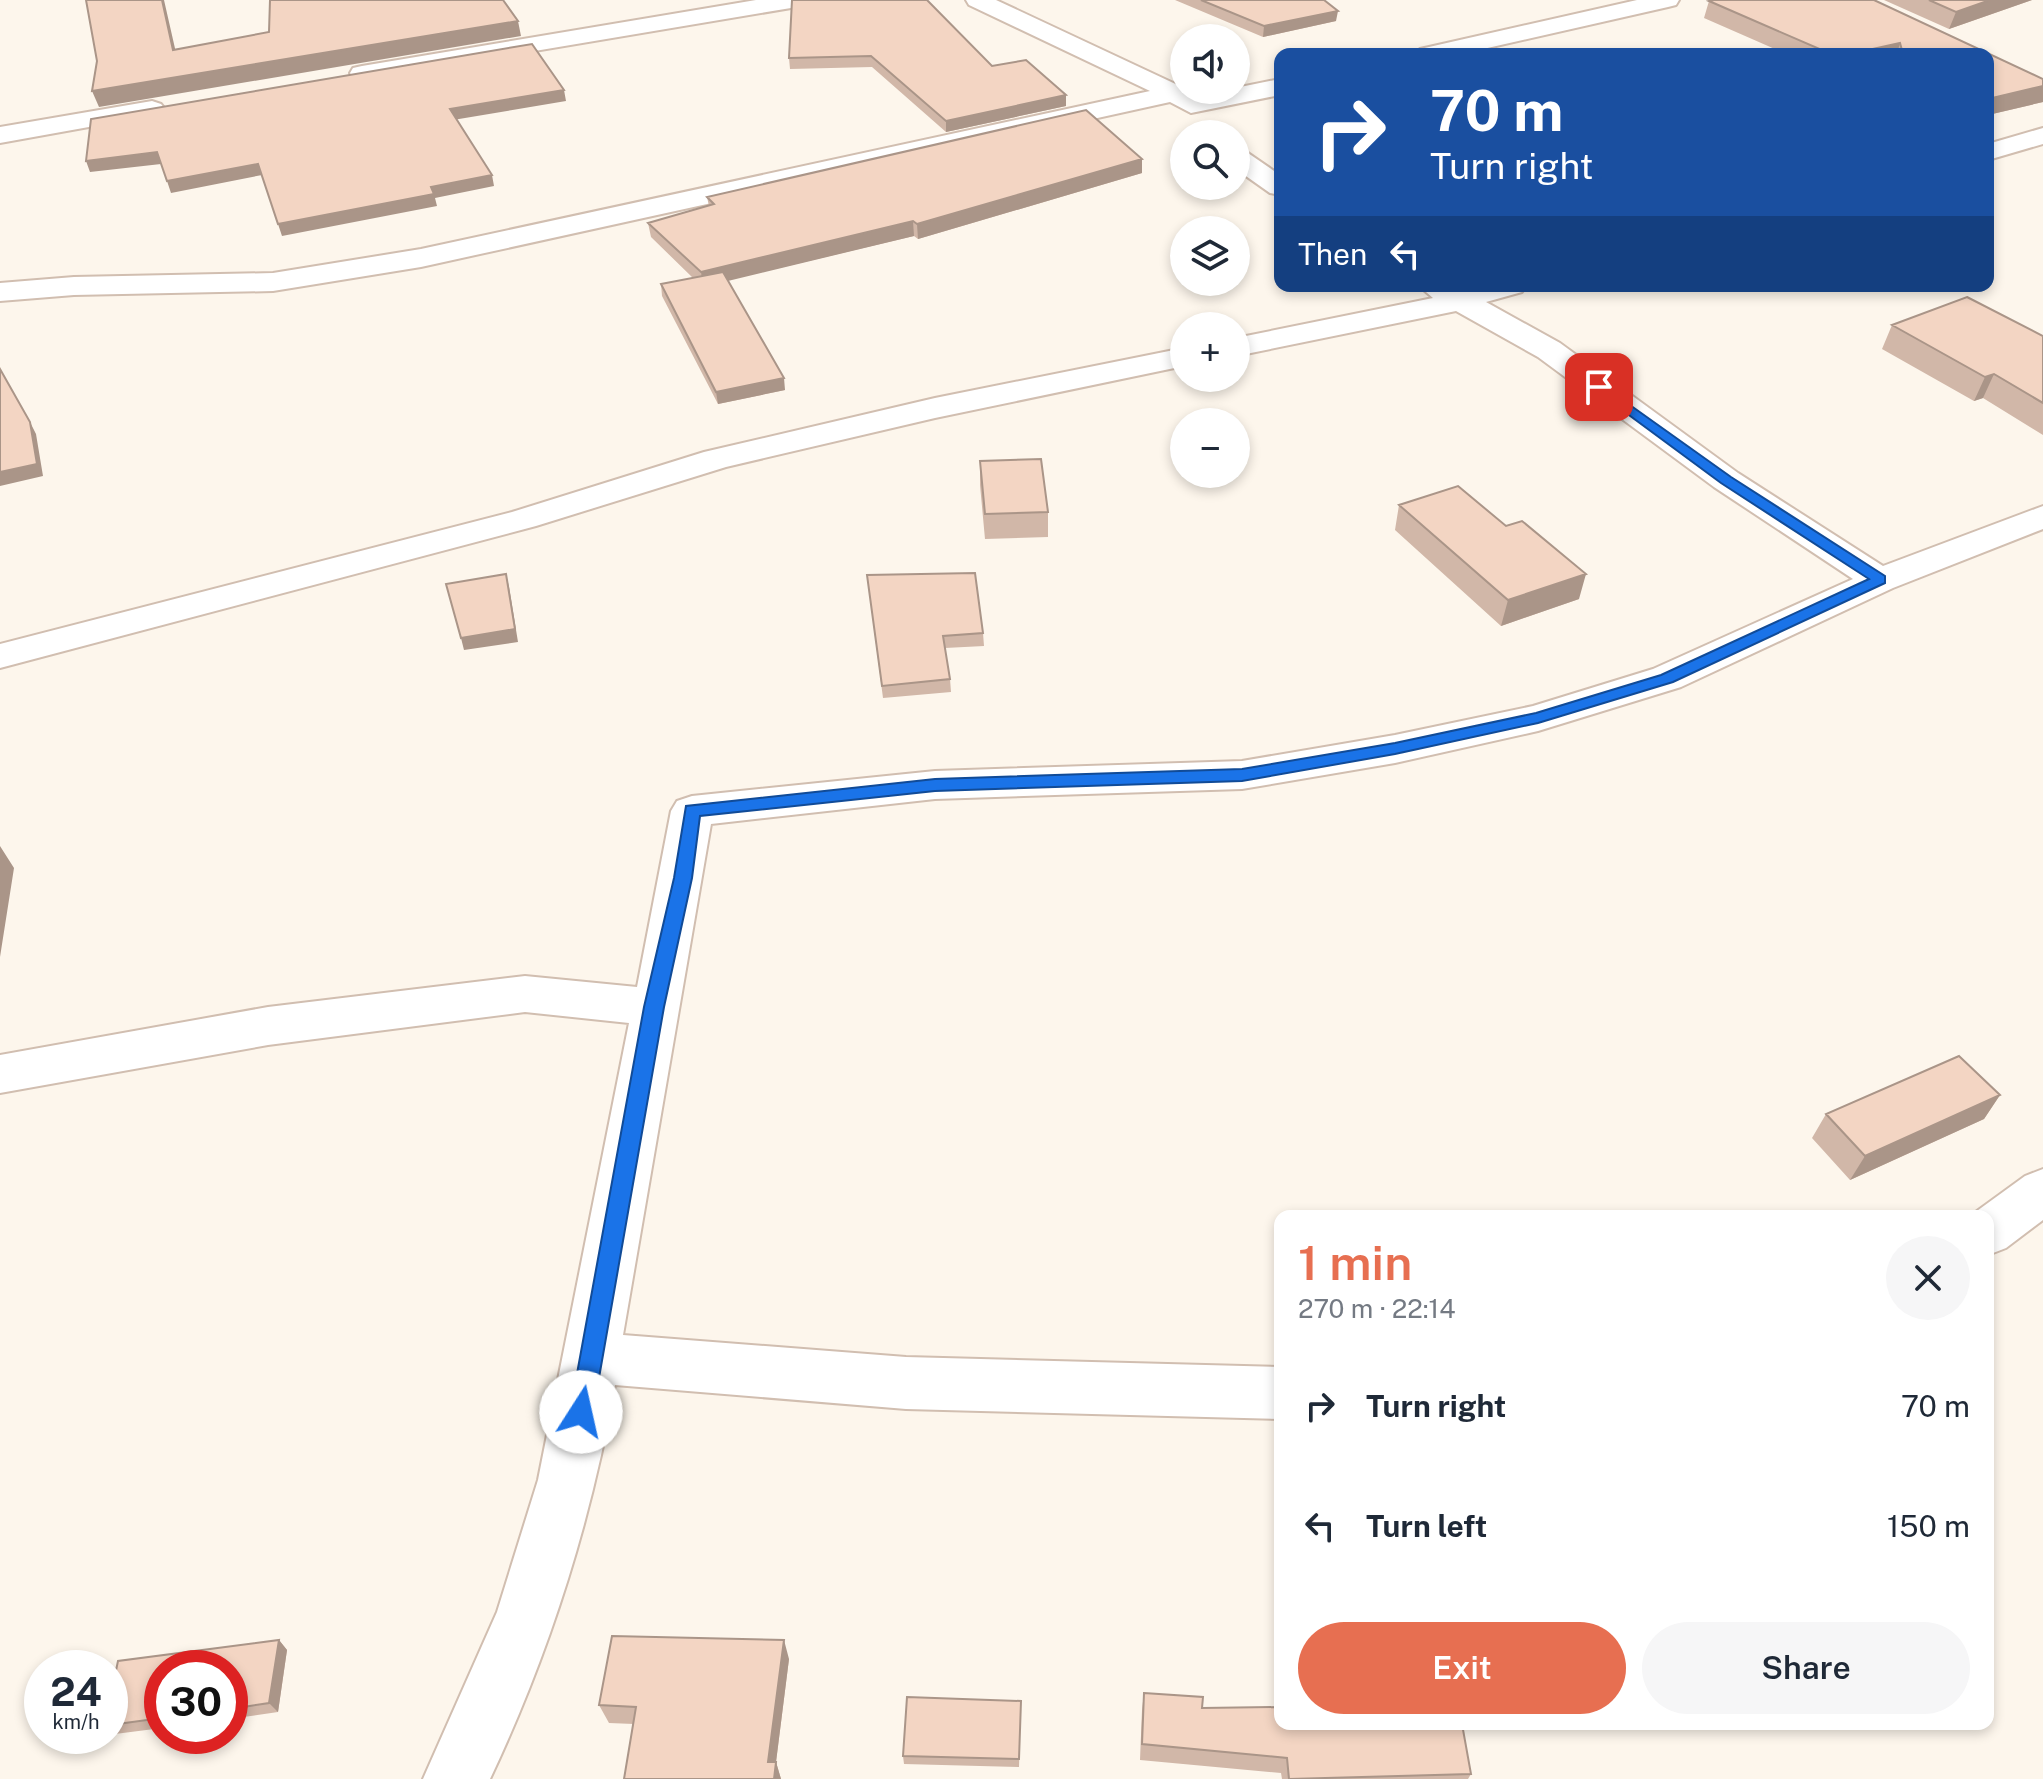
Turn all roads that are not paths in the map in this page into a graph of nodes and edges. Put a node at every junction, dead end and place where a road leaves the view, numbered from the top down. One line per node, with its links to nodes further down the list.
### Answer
1 (797, 0): 5 (street)
2 (977, 0): 8 (street)
3 (1668, 0): 4 (street)
4 (1456, 48)
5 (346, 76)
6 (1274, 88): 8 (street)
7 (173, 106): 9 (street)
8 (1189, 108): 14 (street)
9 (0, 135)
10 (2043, 136): 11 (street)
11 (1994, 150)
12 (1250, 167): 13 (street)
13 (1274, 183)
14 (0, 292)
15 (1445, 292): 16 (street); 19 (street)
16 (1250, 344)
17 (1170, 360): 20 (street)
18 (2043, 517): 19 (street)
19 (1880, 580): 21 (street)
20 (0, 656)
21 (654, 1007): 22 (street); 25 (street)
22 (0, 1074)
23 (2043, 1191): 24 (street)
24 (1994, 1228)
25 (591, 1358): 26 (street); 27 (street)
26 (1274, 1393)
27 (456, 1779)

